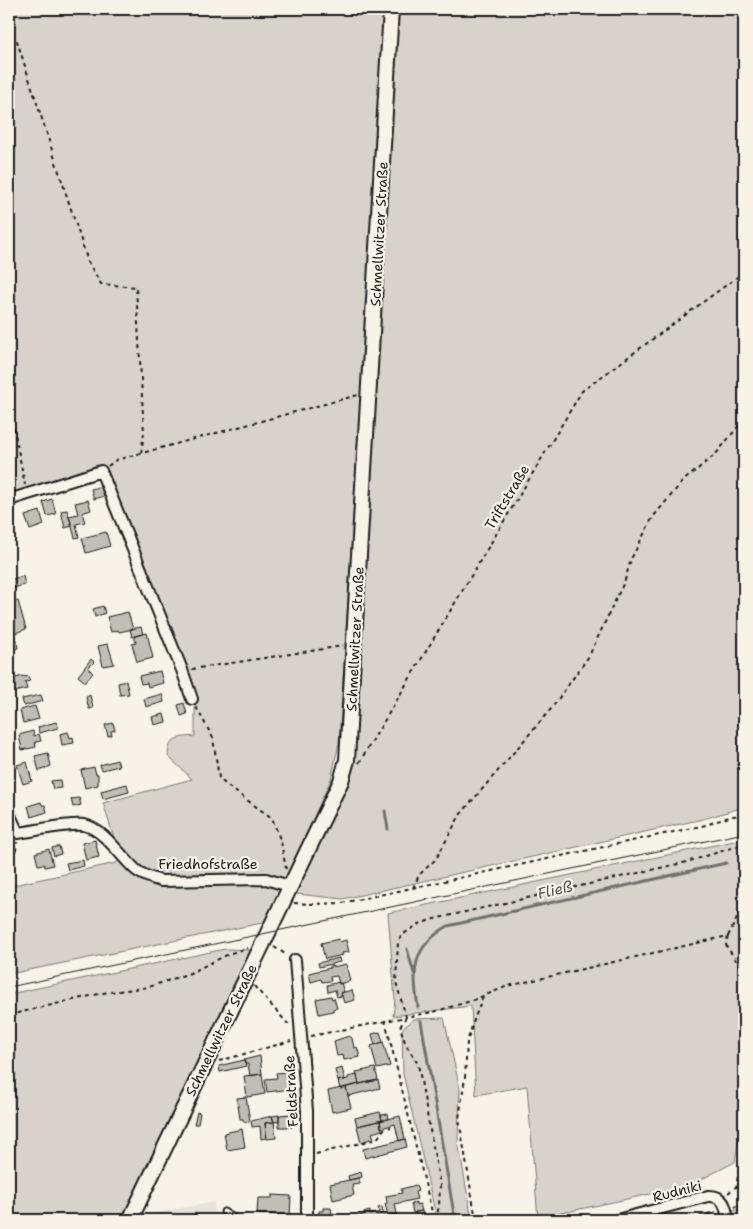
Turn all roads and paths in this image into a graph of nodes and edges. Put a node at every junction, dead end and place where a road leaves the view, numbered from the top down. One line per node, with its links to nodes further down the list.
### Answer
1 (391, 9): 4 (street, Schmellwitzer Straße)
2 (9, 37): 7 (path)
3 (744, 272): 14 (path, Triftstraße)
4 (370, 392): 7 (path); 11 (street, Schmellwitzer Straße)
5 (9, 404): 9 (path)
6 (744, 419): 21 (path)
7 (141, 453): 8 (path)
8 (101, 471): 9 (street); 12 (street)
9 (28, 495): 10 (street)
10 (9, 500)
11 (355, 644): 12 (path); 20 (street, Schmellwitzer Straße)
12 (182, 670): 13 (street)
13 (192, 699): 20 (path)
14 (354, 768)
15 (9, 813): 17 (street)
16 (744, 815): 21 (path)
17 (14, 834): 19 (path); 20 (street, Friedhofstraße)
18 (744, 844): 31 (path)
19 (9, 866)
20 (289, 886): 22 (street, Schmellwitzer Straße)
21 (413, 888): 22 (path)
22 (284, 902): 25 (street, Schmellwitzer Straße)
23 (744, 905): 24 (path)
24 (728, 936): 27 (path); 29 (path)
25 (261, 945): 26 (path); 28 (street, Schmellwitzer Straße); 30 (path)
26 (295, 960): 33 (street, Feldstraße)
27 (744, 974)
28 (247, 975): 33 (path); 34 (street, Schmellwitzer Straße)
29 (484, 996): 31 (path); 47 (path)
30 (9, 1015)
31 (406, 1017): 32 (path); 46 (path)
32 (386, 1020): 33 (path); 46 (path)
33 (301, 1038): 34 (path); 37 (street, Feldstraße)
34 (204, 1065): 43 (street, Schmellwitzer Straße)
35 (391, 1127): 37 (path)
36 (744, 1145): 39 (path)
37 (307, 1156): 45 (street, Feldstraße)
38 (744, 1183): 39 (path)
39 (736, 1187): 40 (path)
40 (721, 1198): 41 (street, Rudniki); 48 (street, Rudniki)
41 (726, 1210): 49 (path); 50 (street, Rudniki)
42 (224, 1212): 44 (lane)
43 (130, 1220)
44 (237, 1220)
45 (307, 1220)
46 (435, 1220)
47 (476, 1220)
48 (617, 1220)
49 (684, 1220)
50 (728, 1220)

